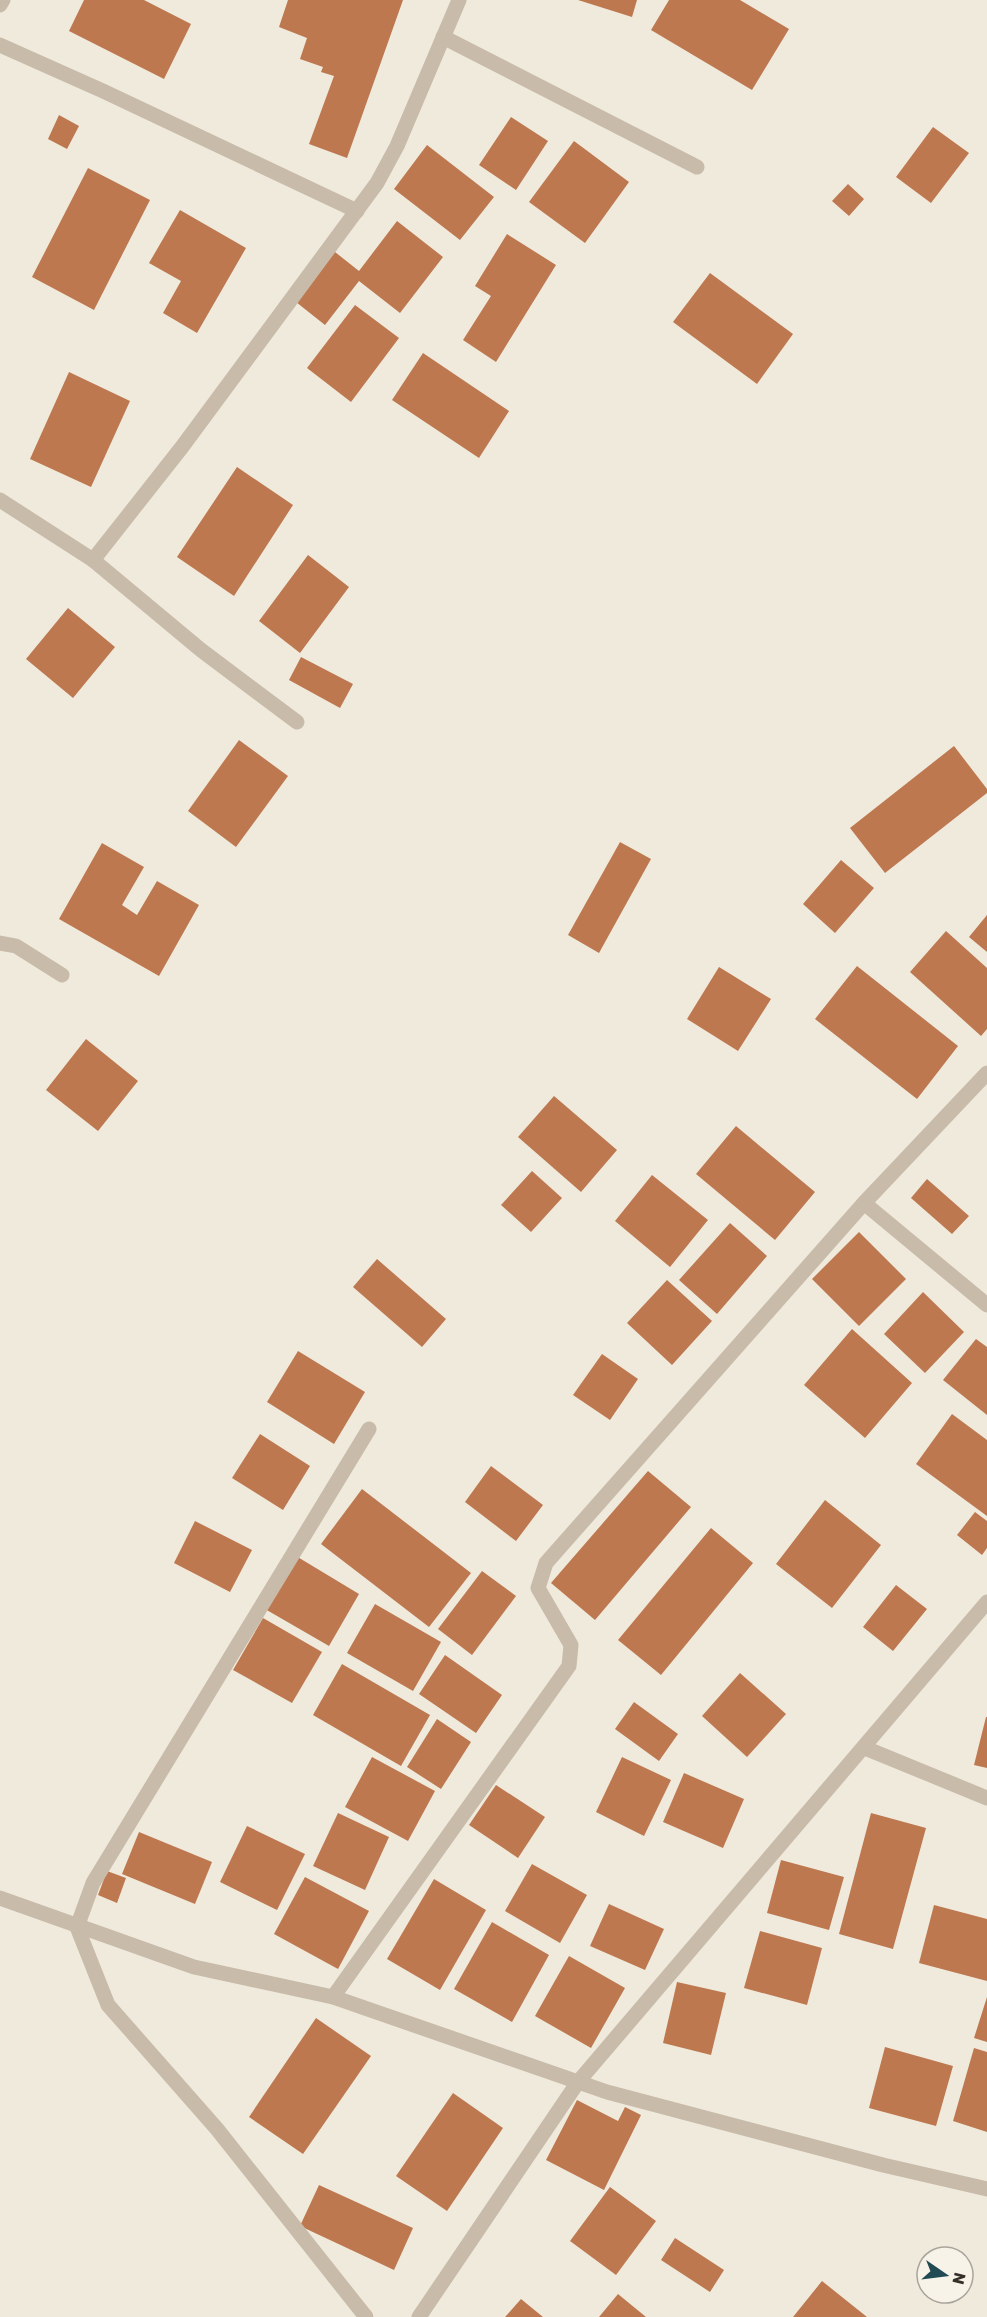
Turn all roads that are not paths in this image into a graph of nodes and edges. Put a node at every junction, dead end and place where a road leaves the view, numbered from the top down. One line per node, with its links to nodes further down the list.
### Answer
1 (3, 0): 3 (street)
2 (459, 0): 4 (street)
3 (0, 5)
4 (443, 37): 6 (street); 7 (street)
5 (0, 45): 7 (street)
6 (697, 167)
7 (357, 211): 9 (street)
8 (0, 500): 9 (street)
9 (93, 560): 10 (street)
10 (297, 722)
11 (0, 943): 12 (street)
12 (62, 975)
13 (987, 1073): 14 (street)
14 (864, 1203): 15 (street); 22 (street)
15 (987, 1305)
16 (369, 1429): 21 (street)
17 (987, 1602): 18 (street)
18 (865, 1748): 19 (street); 23 (street)
19 (987, 1798)
20 (0, 1898): 21 (street)
21 (77, 1927): 22 (street); 25 (street)
22 (333, 1997): 23 (street)
23 (578, 2082): 24 (street); 26 (street)
24 (987, 2189)
25 (366, 2317)
26 (419, 2317)

